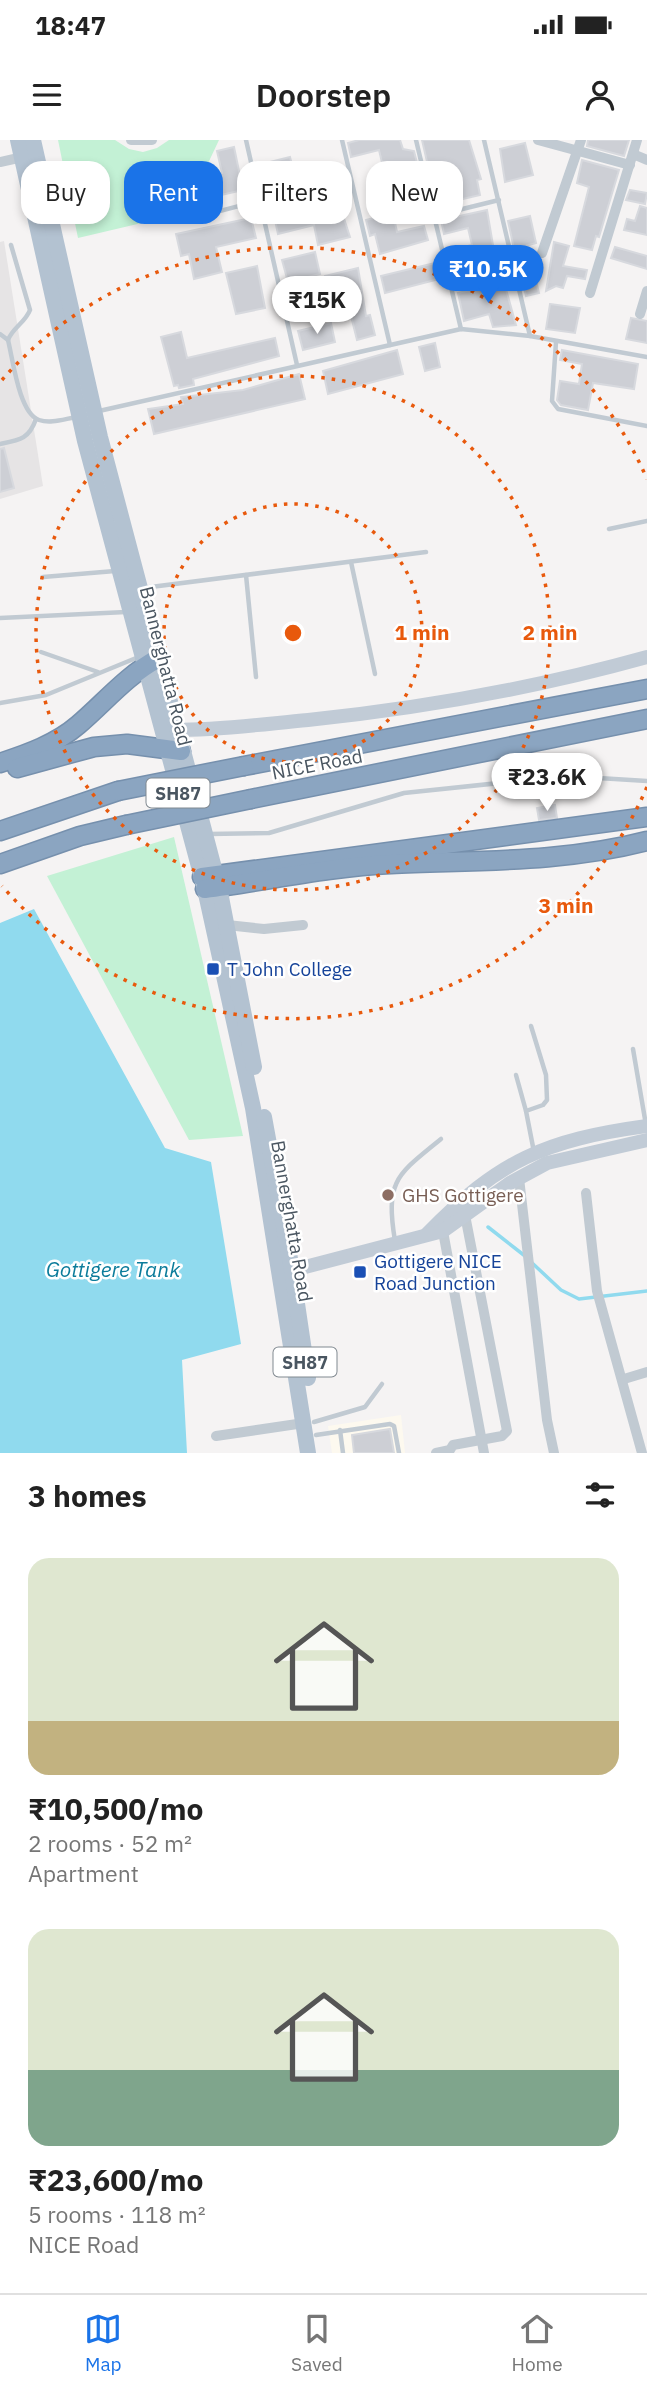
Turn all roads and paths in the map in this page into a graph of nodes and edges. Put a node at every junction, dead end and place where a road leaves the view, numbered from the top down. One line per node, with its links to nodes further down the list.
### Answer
1 (18, 140): 11 (main road, Bannerghatta Road / SH87)
2 (131, 140): 3 (street)
3 (152, 140)
4 (246, 140): 15 (lane)
5 (342, 140): 32 (lane)
6 (416, 140): 16 (lane)
7 (484, 140): 18 (lane)
8 (538, 140): 12 (street)
9 (581, 140): 12 (street)
10 (638, 140): 13 (street)
11 (30, 150): 17 (street); 35 (main road, Bannerghatta Road / SH87)
12 (577, 151): 13 (street); 23 (street)
13 (631, 160): 14 (street); 25 (street)
14 (647, 160)
15 (250, 161)
16 (421, 161)
17 (0, 162)
18 (499, 200): 19 (lane); 29 (lane)
19 (463, 209)
20 (263, 224): 34 (lane)
21 (436, 224): 27 (lane)
22 (11, 245): 30 (lane)
23 (542, 253)
24 (647, 291): 26 (street)
25 (590, 293)
26 (640, 314)
27 (461, 329): 29 (lane); 32 (lane)
28 (0, 334): 30 (lane)
29 (530, 336): 31 (lane)
30 (8, 340): 36 (lane)
31 (556, 342): 33 (lane); 37 (lane)
32 (390, 345): 34 (lane)
33 (647, 356)
34 (297, 365): 35 (lane)
35 (87, 414): 36 (lane); 43 (main road, Bannerghatta Road / SH87); 46 (main road, Bannerghatta Road / SH87)
36 (37, 419): 38 (lane)
37 (647, 426)
38 (0, 444)
39 (647, 521): 40 (lane)
40 (610, 529)
41 (426, 552): 42 (lane)
42 (351, 562): 44 (lane); 53 (lane)
43 (119, 570): 45 (lane); 46 (main road, Bannerghatta Road / SH87)
44 (247, 575): 46 (lane); 54 (lane)
45 (43, 578)
46 (132, 590): 47 (main road, Bannerghatta Road / SH87); 51 (main road, Bannerghatta Road / SH87)
47 (130, 612): 48 (lane); 51 (main road, Bannerghatta Road / SH87)
48 (0, 618)
49 (41, 652): 52 (lane)
50 (647, 657): 58 (main road)
51 (148, 660): 52 (lane); 58 (main road, Bannerghatta Road / SH87); 59 (main road, Bannerghatta Road / SH87); 60 (highway)
52 (99, 672): 56 (lane)
53 (375, 674)
54 (256, 677)
55 (647, 689): 64 (highway, NICE Road, bridge)
56 (0, 703)
57 (647, 719): 67 (highway, NICE Road, bridge)
58 (175, 730): 59 (main road, Bannerghatta Road / SH87)
59 (173, 751): 61 (highway); 65 (main road, Bannerghatta Road / SH87); 68 (main road, Bannerghatta Road / SH87)
60 (0, 763)
61 (0, 774)
62 (647, 781): 65 (lane)
63 (647, 817): 68 (highway)
64 (0, 831)
65 (204, 834): 68 (main road, Bannerghatta Road / SH87)
66 (647, 841): 68 (highway)
67 (0, 864)
68 (211, 882): 69 (main road, Bannerghatta Road / SH87); 84 (main road, Bannerghatta Road / SH87)
69 (227, 925): 70 (street); 84 (main road, Bannerghatta Road / SH87)
70 (303, 925)
71 (531, 1026): 74 (lane)
72 (633, 1049): 75 (lane)
73 (516, 1075): 74 (lane)
74 (526, 1111): 78 (lane)
75 (647, 1126): 78 (main road)
76 (441, 1139): 83 (lane)
77 (647, 1140): 79 (main road)
78 (534, 1153): 82 (main road)
79 (519, 1178): 81 (main road); 98 (street)
80 (586, 1193): 86 (street)
81 (465, 1215): 82 (main road); 91 (street)
82 (442, 1225): 83 (main road); 91 (street)
83 (396, 1245): 84 (main road)
84 (286, 1272): 88 (main road, Bannerghatta Road / SH87)
85 (647, 1372): 86 (street)
86 (624, 1379): 99 (street)
87 (382, 1384): 88 (lane)
88 (311, 1427): 89 (lane); 90 (street); 92 (main road, Bannerghatta Road / SH87); 93 (main road, Bannerghatta Road / SH87)
89 (340, 1430): 94 (lane); 95 (lane)
90 (216, 1436)
91 (482, 1440): 96 (street); 97 (street)
92 (308, 1453)
93 (318, 1453)
94 (343, 1453)
95 (399, 1453)
96 (436, 1453)
97 (484, 1453)
98 (554, 1453)
99 (642, 1453)

